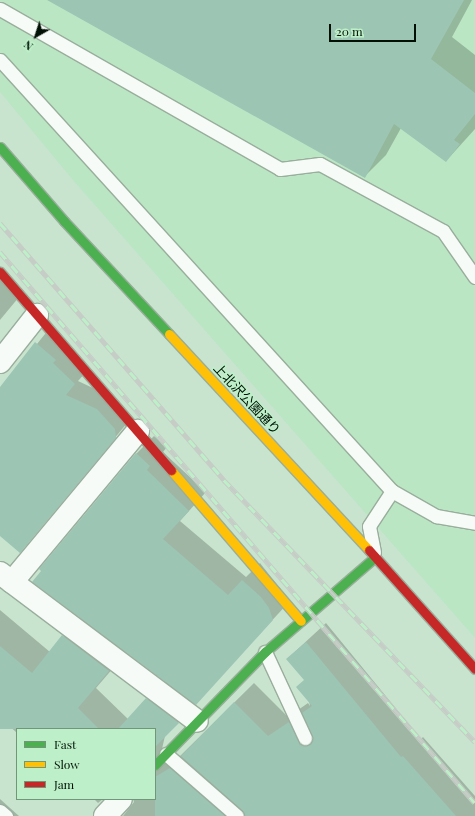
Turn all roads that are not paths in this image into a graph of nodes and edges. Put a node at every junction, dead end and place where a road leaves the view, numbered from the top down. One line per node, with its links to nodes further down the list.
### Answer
1 (0, 8): 5 (lane)
2 (0, 60): 9 (lane)
3 (0, 147): 11 (street, 上北沢公園通り)
4 (0, 272): 6 (street)
5 (475, 277)
6 (38, 315): 7 (street); 8 (street)
7 (0, 362)
8 (138, 430): 12 (street); 13 (street)
9 (392, 491): 10 (lane); 11 (lane)
10 (475, 523)
11 (375, 558): 13 (street); 15 (street, 上北沢公園通り)
12 (6, 578): 16 (street)
13 (300, 621): 14 (street)
14 (265, 652): 16 (street); 17 (lane)
15 (475, 669)
16 (197, 721): 18 (street)
17 (305, 738)
18 (166, 754): 19 (street); 24 (lane)
19 (156, 764)
20 (120, 800): 23 (street)
21 (0, 811): 22 (lane)
22 (6, 816)
23 (105, 816)
24 (237, 816)

